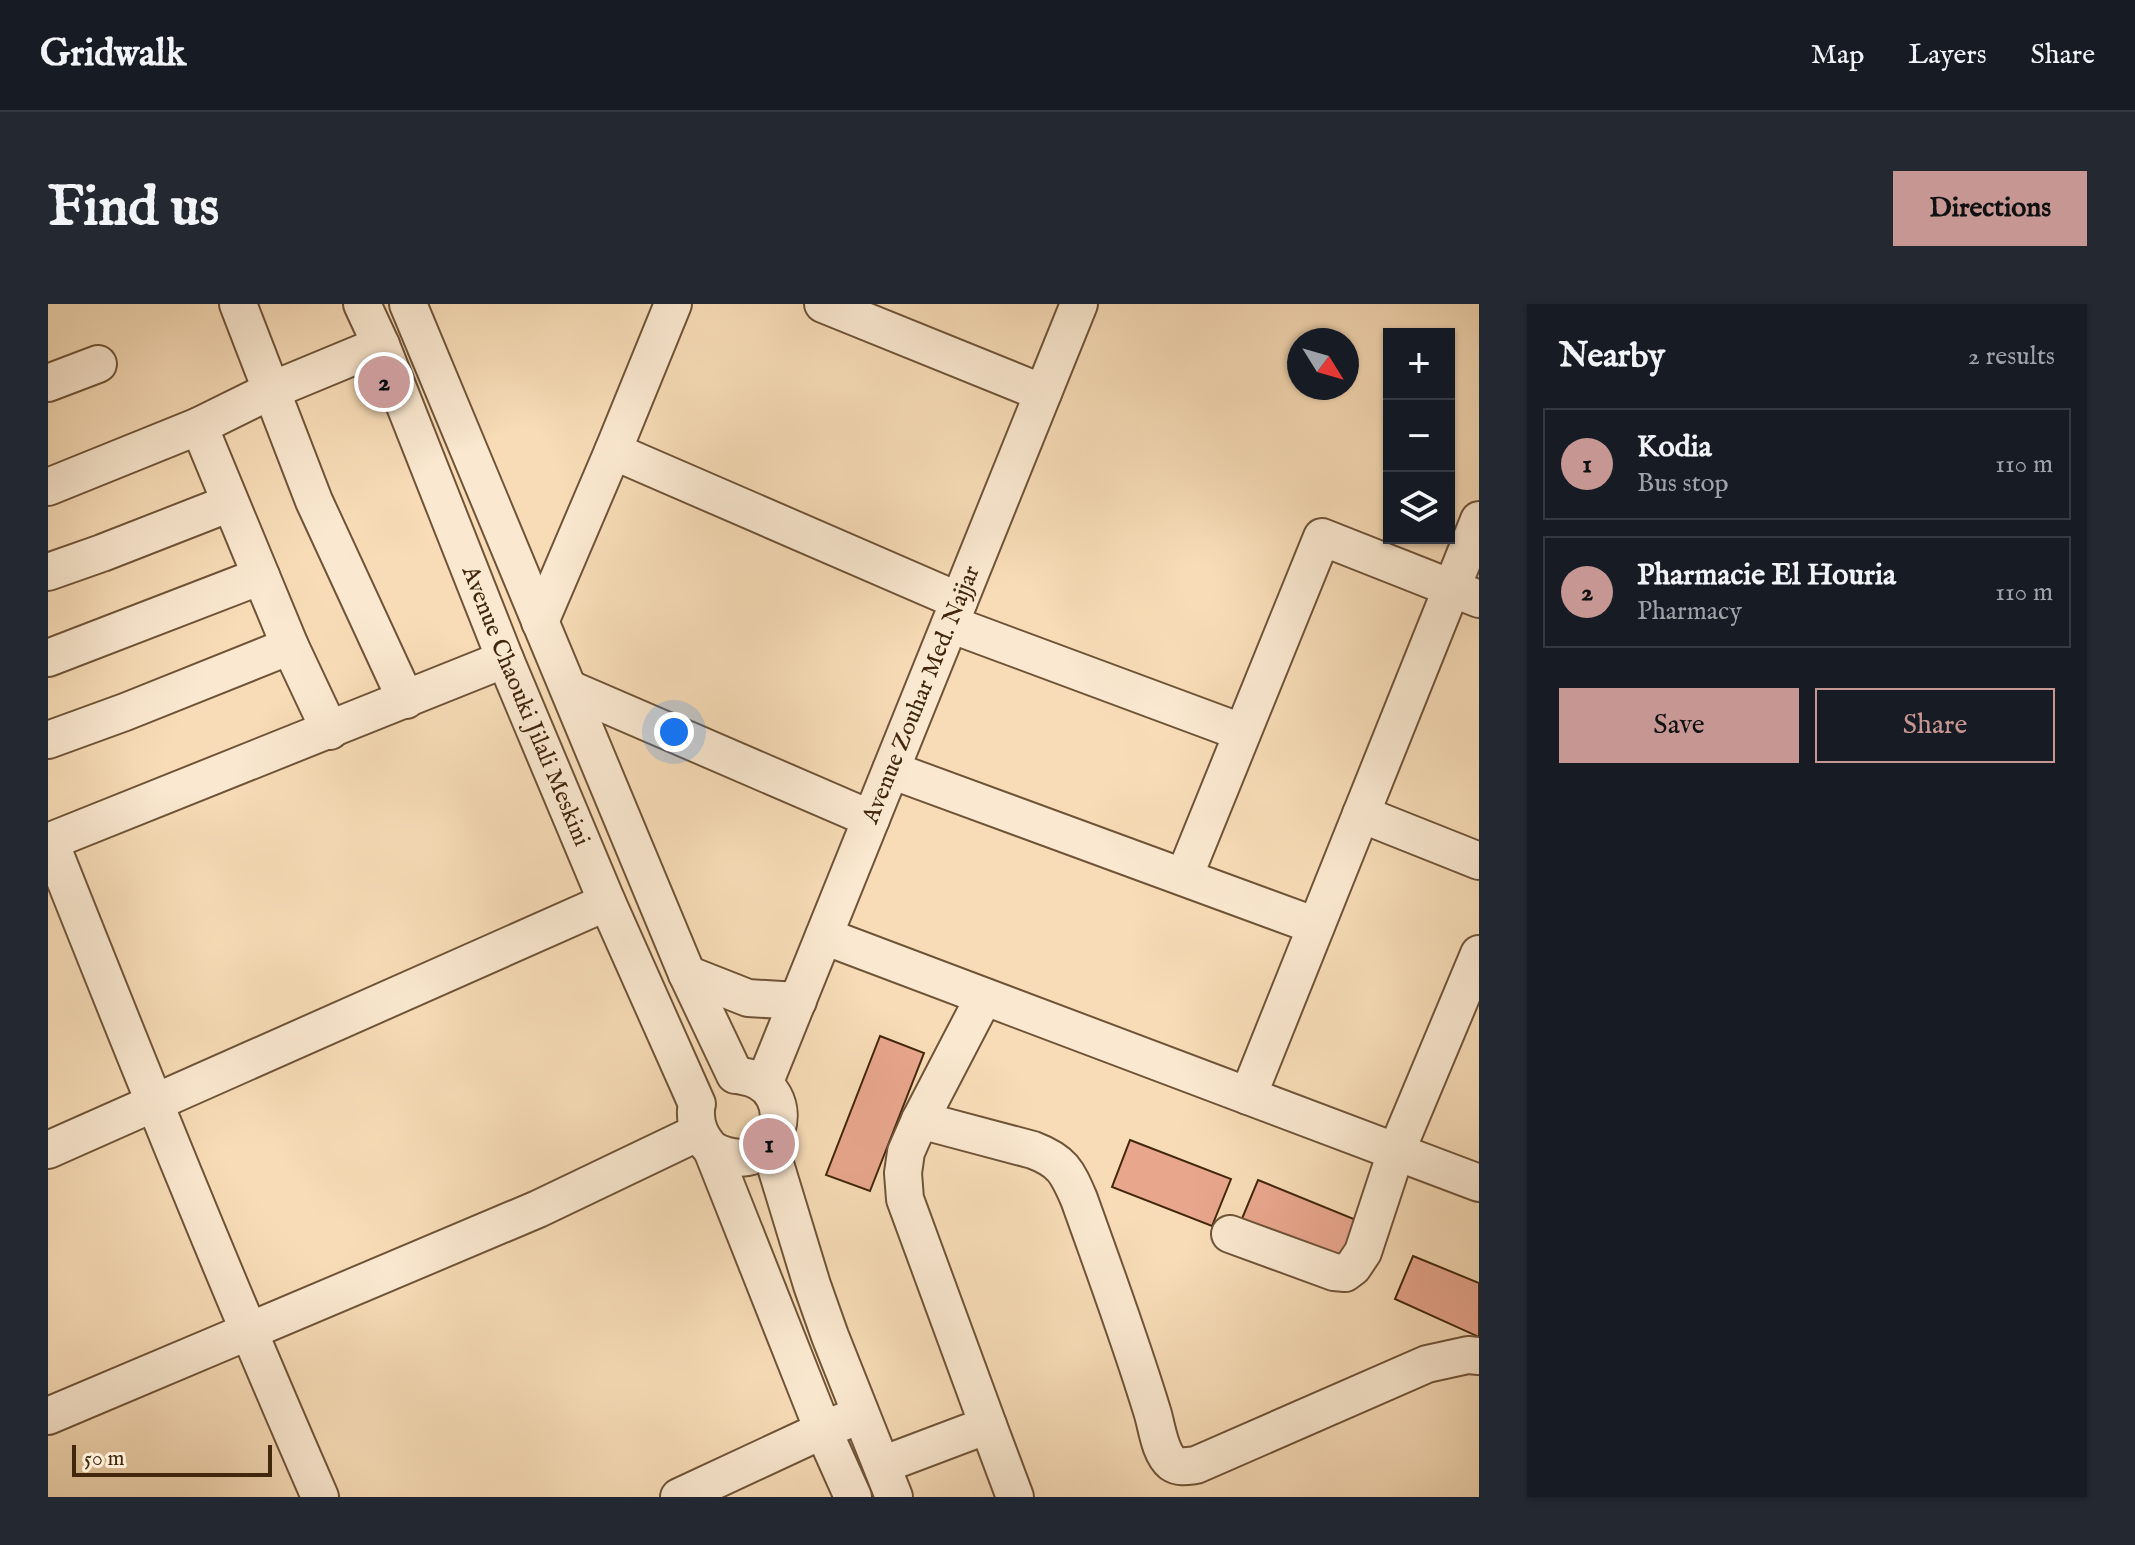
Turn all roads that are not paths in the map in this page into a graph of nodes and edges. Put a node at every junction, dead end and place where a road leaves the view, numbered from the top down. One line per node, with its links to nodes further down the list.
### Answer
1 (238, 304): 10 (street)
2 (362, 304): 7 (street, Avenue Chaouki Jilali Meskini)
3 (408, 304): 21 (street, Avenue Chaouki Jilali Meskini)
4 (673, 304): 13 (street)
5 (823, 304): 11 (street)
6 (1079, 304): 11 (street, Avenue Zouhar Med. Najjar)
7 (381, 345): 10 (street); 24 (street, Avenue Chaouki Jilali Meskini)
8 (98, 364): 9 (street)
9 (48, 383)
10 (270, 391): 12 (street); 26 (street)
11 (1043, 393): 20 (street, Avenue Zouhar Med. Najjar)
12 (199, 426): 14 (street); 15 (street)
13 (613, 451): 20 (street); 21 (street)
14 (48, 487)
15 (230, 503): 17 (street); 18 (street)
16 (1479, 520): 19 (street)
17 (48, 572)
18 (261, 576): 22 (street); 23 (street)
19 (1466, 594): 28 (street); 31 (street)
20 (955, 612): 28 (street); 30 (street, Avenue Zouhar Med. Najjar)
21 (540, 622): 25 (street, Avenue Chaouki Jilali Meskini)
22 (290, 646): 27 (street); 29 (street)
23 (48, 658)
24 (505, 659): 26 (street); 36 (street, Avenue Chaouki Jilali Meskini)
25 (570, 689): 32 (street); 40 (street, Avenue Chaouki Jilali Meskini)
26 (406, 700): 27 (street)
27 (330, 731): 33 (street)
28 (1241, 732): 35 (street)
29 (48, 740)
30 (891, 770): 32 (street, Avenue Zouhar Med. Najjar); 35 (street)
31 (1361, 814): 34 (street); 37 (street)
32 (871, 819): 38 (street, Avenue Zouhar Med. Najjar)
33 (49, 842): 45 (street)
34 (1479, 861)
35 (1184, 877): 37 (street)
36 (607, 902): 45 (street); 47 (street, Avenue Chaouki Jilali Meskini)
37 (1316, 926): 44 (street)
38 (824, 936): 41 (street); 42 (street, Avenue Zouhar Med. Najjar)
39 (1479, 954): 50 (street)
40 (687, 974): 42 (street); 43 (street, Avenue Chaouki Jilali Meskini)
41 (984, 997): 44 (street); 46 (street)
42 (798, 1001): 43 (street, Avenue Zouhar Med. Najjar)
43 (750, 1080): 47 (street); 48 (street)
44 (1248, 1096): 50 (street)
45 (154, 1103): 49 (street); 53 (street)
46 (920, 1120): 54 (street); 57 (street)
47 (702, 1129): 48 (street); 53 (street); 58 (street, Avenue Chaouki Jilali Meskini)
48 (769, 1144): 55 (street)
49 (48, 1150)
50 (1396, 1152): 51 (street); 52 (street)
51 (1479, 1183)
52 (1230, 1234)
53 (248, 1332): 56 (street); 61 (street)
54 (1479, 1356)
55 (861, 1415): 58 (street); 59 (street)
56 (48, 1416)
57 (988, 1425): 59 (street); 63 (street)
58 (823, 1430): 60 (street); 62 (street, Avenue Chaouki Jilali Meskini)
59 (888, 1481)
60 (698, 1493)
61 (320, 1497)
62 (853, 1497)
63 (1015, 1497)

